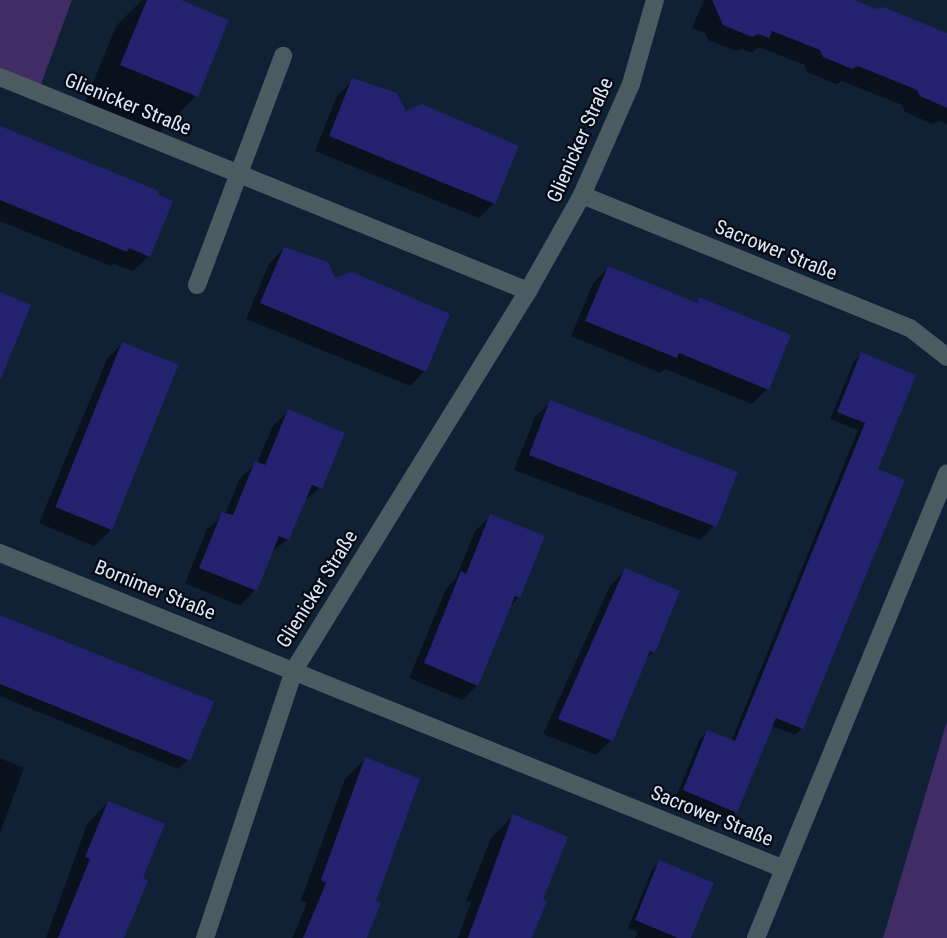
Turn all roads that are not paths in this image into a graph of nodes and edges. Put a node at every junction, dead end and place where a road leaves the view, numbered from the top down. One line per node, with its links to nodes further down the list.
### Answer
1 (654, 0): 5 (street, Glienicker Straße)
2 (283, 56): 4 (street)
3 (0, 77): 4 (street, Glienicker Straße)
4 (239, 174): 6 (street); 7 (street, Glienicker Straße)
5 (582, 195): 7 (street, Glienicker Straße); 8 (street, Sacrower Straße)
6 (197, 285)
7 (528, 291): 11 (street, Glienicker Straße)
8 (947, 357)
9 (947, 473): 12 (street, Sacrower Straße)
10 (0, 553): 11 (street, Bornimer Straße)
11 (294, 670): 12 (street, Sacrower Straße); 13 (street, Glienicker Straße)
12 (784, 869): 14 (street)
13 (205, 938)
14 (756, 938)

